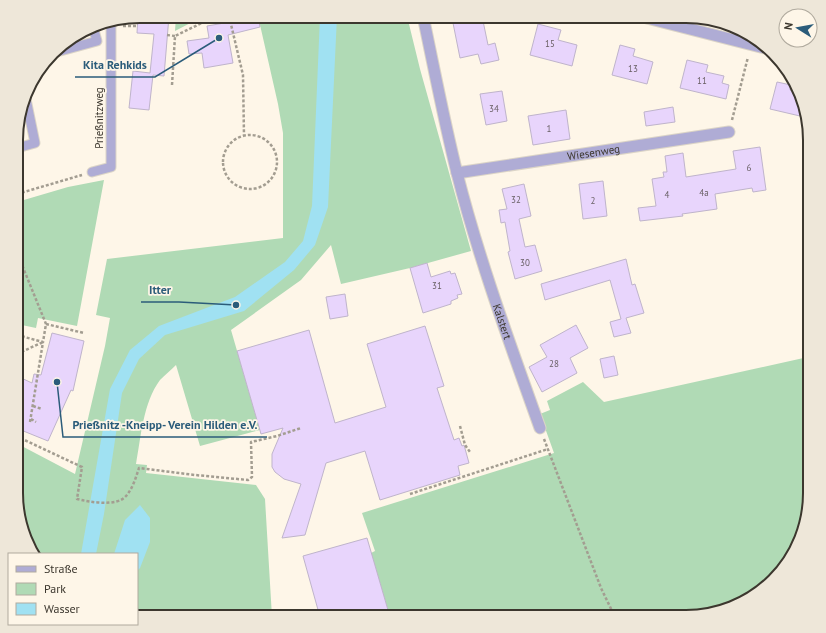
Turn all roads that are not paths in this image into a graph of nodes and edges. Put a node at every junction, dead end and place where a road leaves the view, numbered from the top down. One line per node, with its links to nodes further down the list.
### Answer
1 (425, 23): 11 (street, Kalstert)
2 (666, 23): 5 (street)
3 (114, 26): 10 (lane, Prießnitzweg)
4 (95, 32): 6 (lane)
5 (754, 45)
6 (67, 49)
7 (28, 107): 9 (lane)
8 (729, 132): 11 (street, Wiesenweg)
9 (23, 146)
10 (92, 172)
11 (457, 173): 12 (street, Kalstert)
12 (540, 428)

